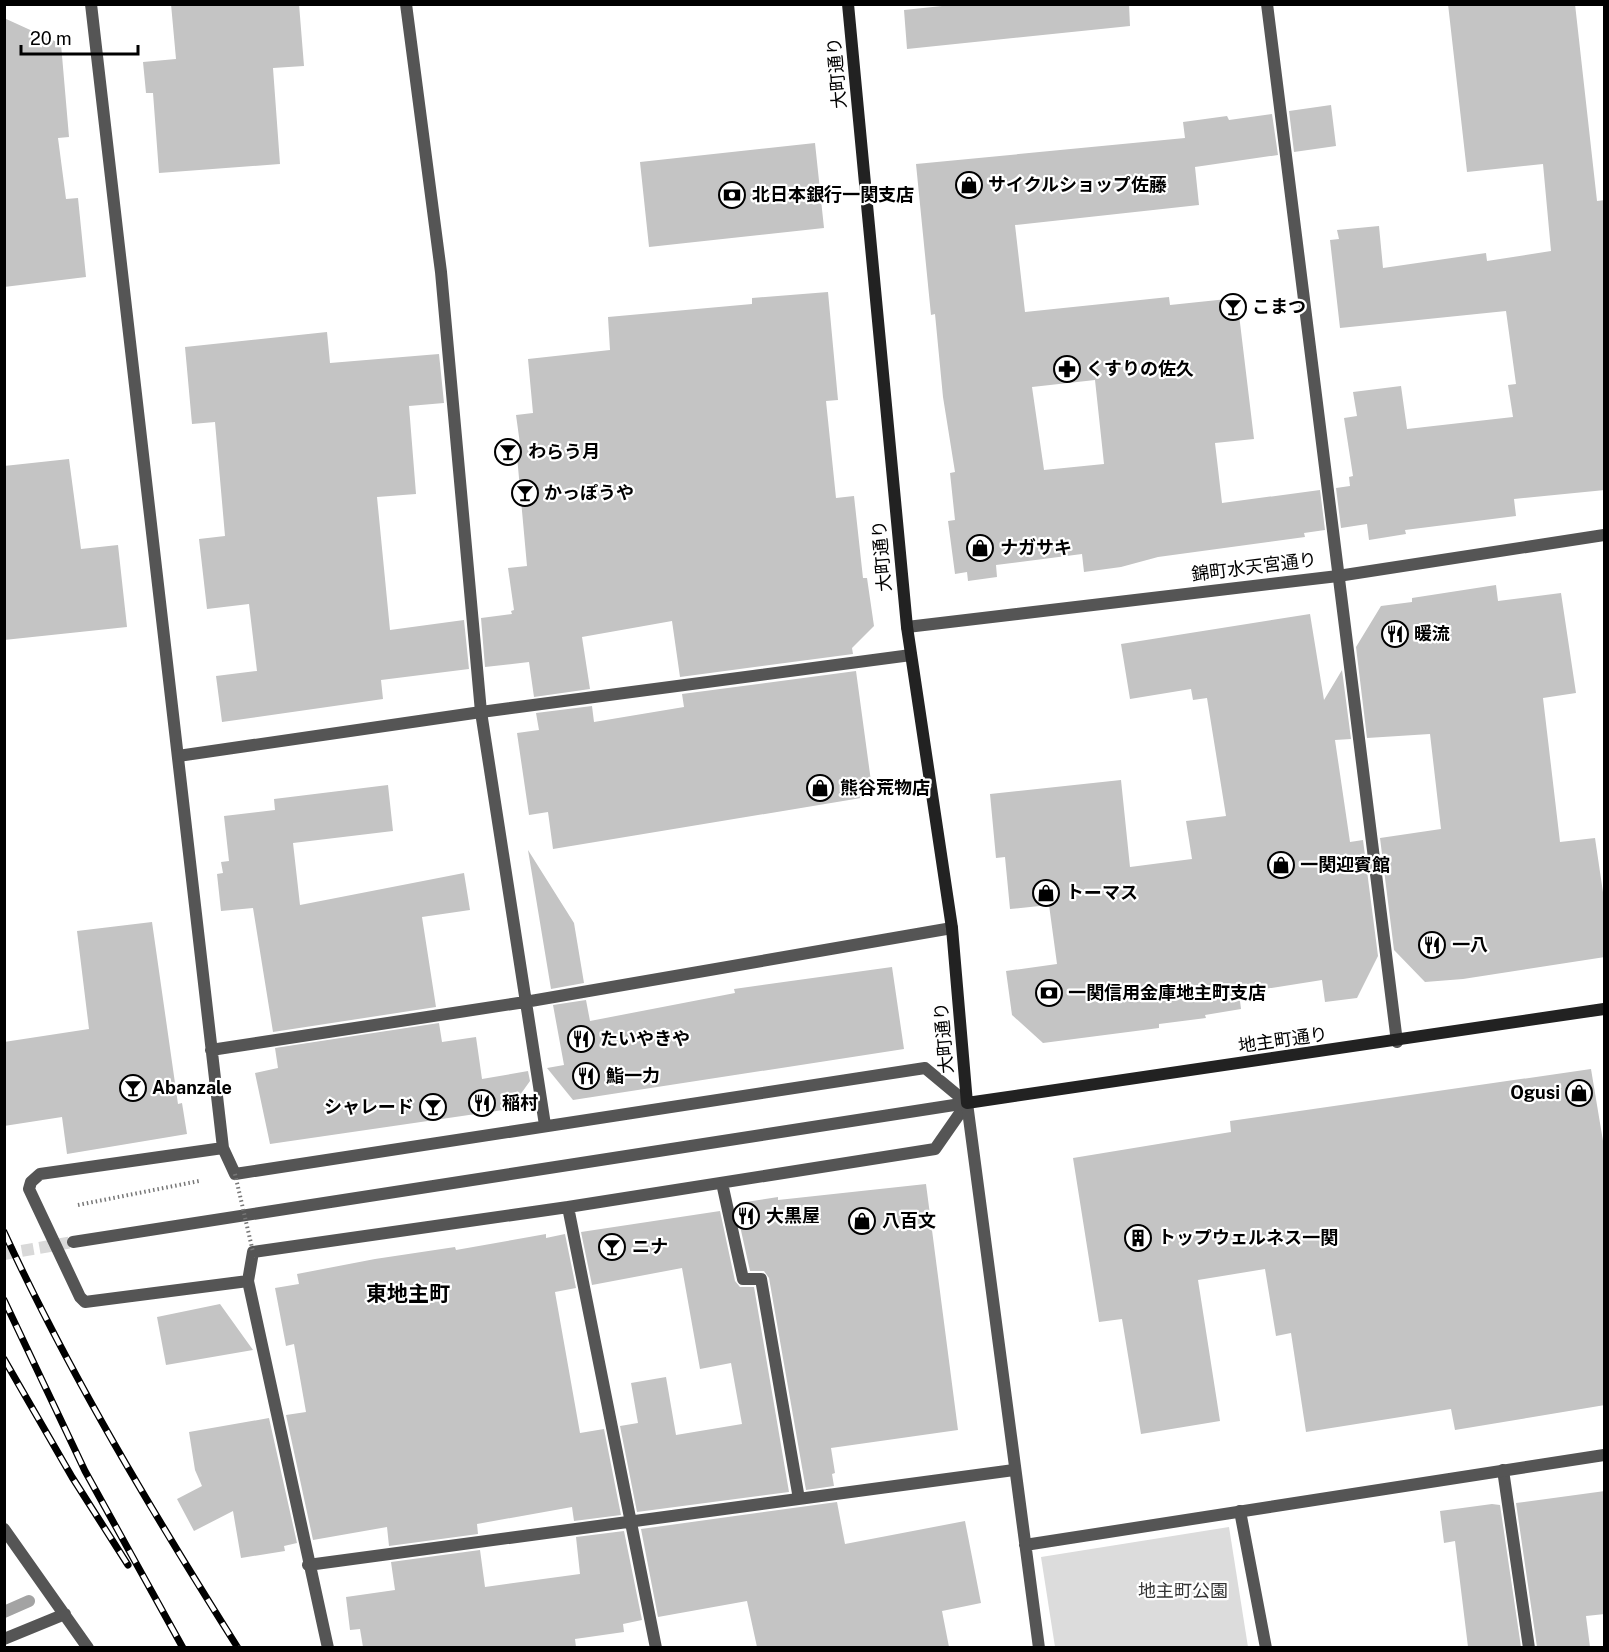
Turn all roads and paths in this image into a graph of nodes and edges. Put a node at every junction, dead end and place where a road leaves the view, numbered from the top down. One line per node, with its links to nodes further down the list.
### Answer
1 (91, 4): 10 (street)
2 (406, 4): 9 (street)
3 (848, 4): 7 (main road, 大町通り)
4 (1267, 4): 6 (street)
5 (1605, 535): 6 (street, 錦町水天宮通り)
6 (1338, 576): 7 (street, 錦町水天宮通り); 14 (street)
7 (907, 627): 8 (main road, 大町通り)
8 (911, 655): 9 (street); 11 (main road, 大町通り)
9 (481, 712): 10 (street); 12 (street)
10 (178, 756): 15 (street)
11 (952, 928): 12 (street); 16 (main road, 大町通り)
12 (525, 1002): 15 (street); 17 (street)
13 (1605, 1009): 14 (main road, 地主町通り)
14 (1397, 1042): 16 (main road, 地主町通り)
15 (212, 1050): 18 (street)
16 (967, 1103): 17 (street); 21 (street); 24 (street); 28 (street)
17 (545, 1125): 19 (street)
18 (223, 1148): 19 (street); 26 (street)
19 (230, 1175): 25 (path, bridge)
20 (202, 1180): 22 (path)
21 (723, 1183): 23 (street); 30 (street)
22 (78, 1205)
23 (568, 1207): 25 (street); 32 (street)
24 (73, 1242)
25 (253, 1252): 26 (street)
26 (248, 1281): 35 (street)
27 (1605, 1455): 29 (street)
28 (1014, 1470): 30 (street); 34 (street)
29 (1503, 1470): 31 (street); 43 (street)
30 (799, 1499): 32 (street)
31 (1240, 1511): 34 (street); 42 (street)
32 (630, 1522): 35 (street); 40 (street)
33 (4, 1529): 36 (street)
34 (1025, 1545): 41 (street)
35 (308, 1565): 39 (street)
36 (64, 1614): 37 (street); 38 (street)
37 (4, 1639)
38 (88, 1647)
39 (328, 1647)
40 (656, 1647)
41 (1040, 1647)
42 (1266, 1647)
43 (1529, 1647)

